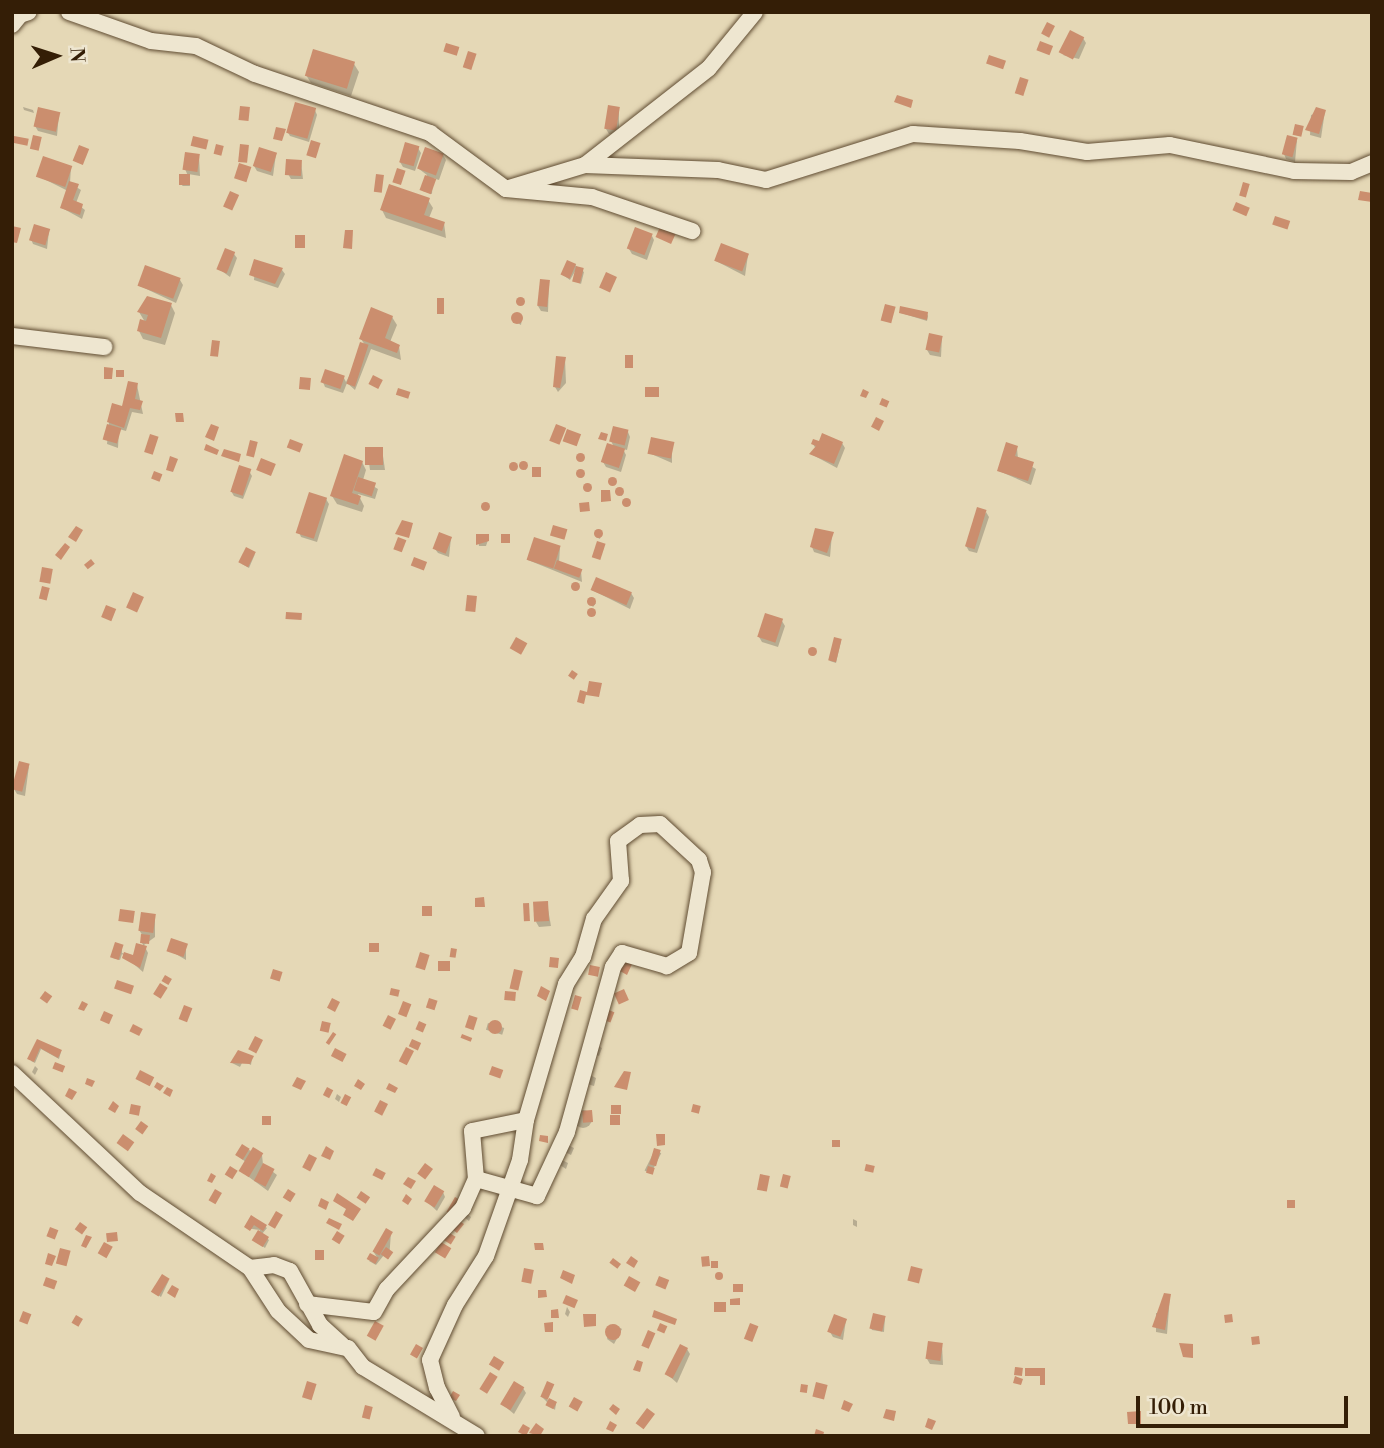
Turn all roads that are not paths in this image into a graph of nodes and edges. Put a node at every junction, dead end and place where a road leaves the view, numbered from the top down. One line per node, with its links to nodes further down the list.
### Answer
1 (29, 12): 4 (street)
2 (69, 12): 7 (street)
3 (755, 12): 6 (street)
4 (12, 25)
5 (1372, 163): 6 (street)
6 (585, 164): 7 (street)
7 (506, 189): 8 (street)
8 (692, 231)
9 (12, 336): 10 (street)
10 (104, 347)
11 (12, 1073): 15 (street)
12 (526, 1120): 13 (street); 14 (street); 14 (street)
13 (476, 1179): 14 (street); 16 (street)
14 (509, 1190): 18 (street)
15 (250, 1268): 16 (street); 17 (street)
16 (307, 1304): 17 (street)
17 (348, 1348): 18 (street)
18 (452, 1417): 19 (street)
19 (477, 1436)

